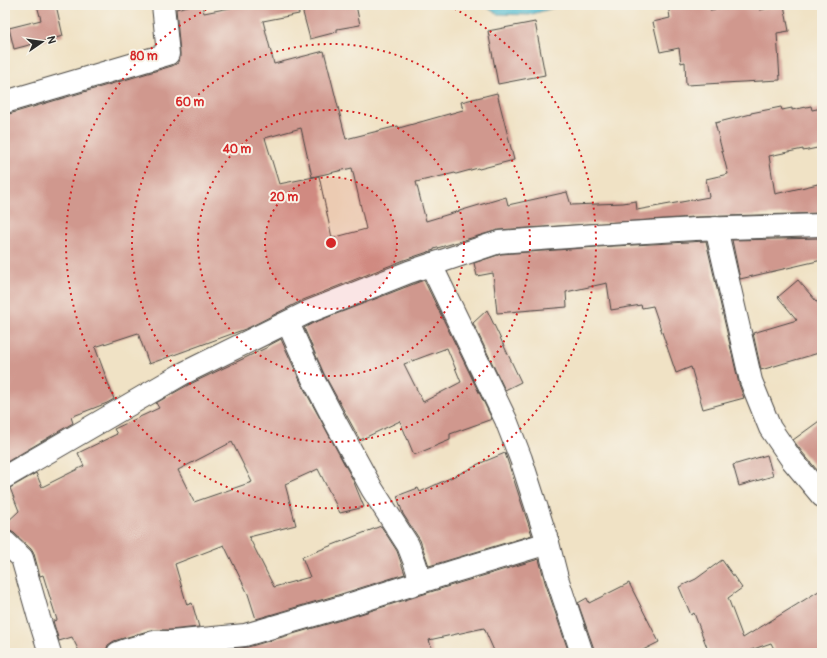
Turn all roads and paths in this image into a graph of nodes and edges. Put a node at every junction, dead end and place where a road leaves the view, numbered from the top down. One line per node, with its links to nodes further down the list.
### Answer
1 (163, 5): 2 (street)
2 (5, 102)
3 (822, 225): 4 (street)
4 (716, 228): 5 (street); 8 (street)
5 (431, 265): 6 (street); 10 (street)
6 (288, 322): 7 (street); 11 (street)
7 (5, 477)
8 (822, 496)
9 (5, 542): 12 (street)
10 (548, 543): 11 (street); 14 (street)
11 (421, 582): 13 (street)
12 (50, 653)
13 (118, 653)
14 (582, 653)

